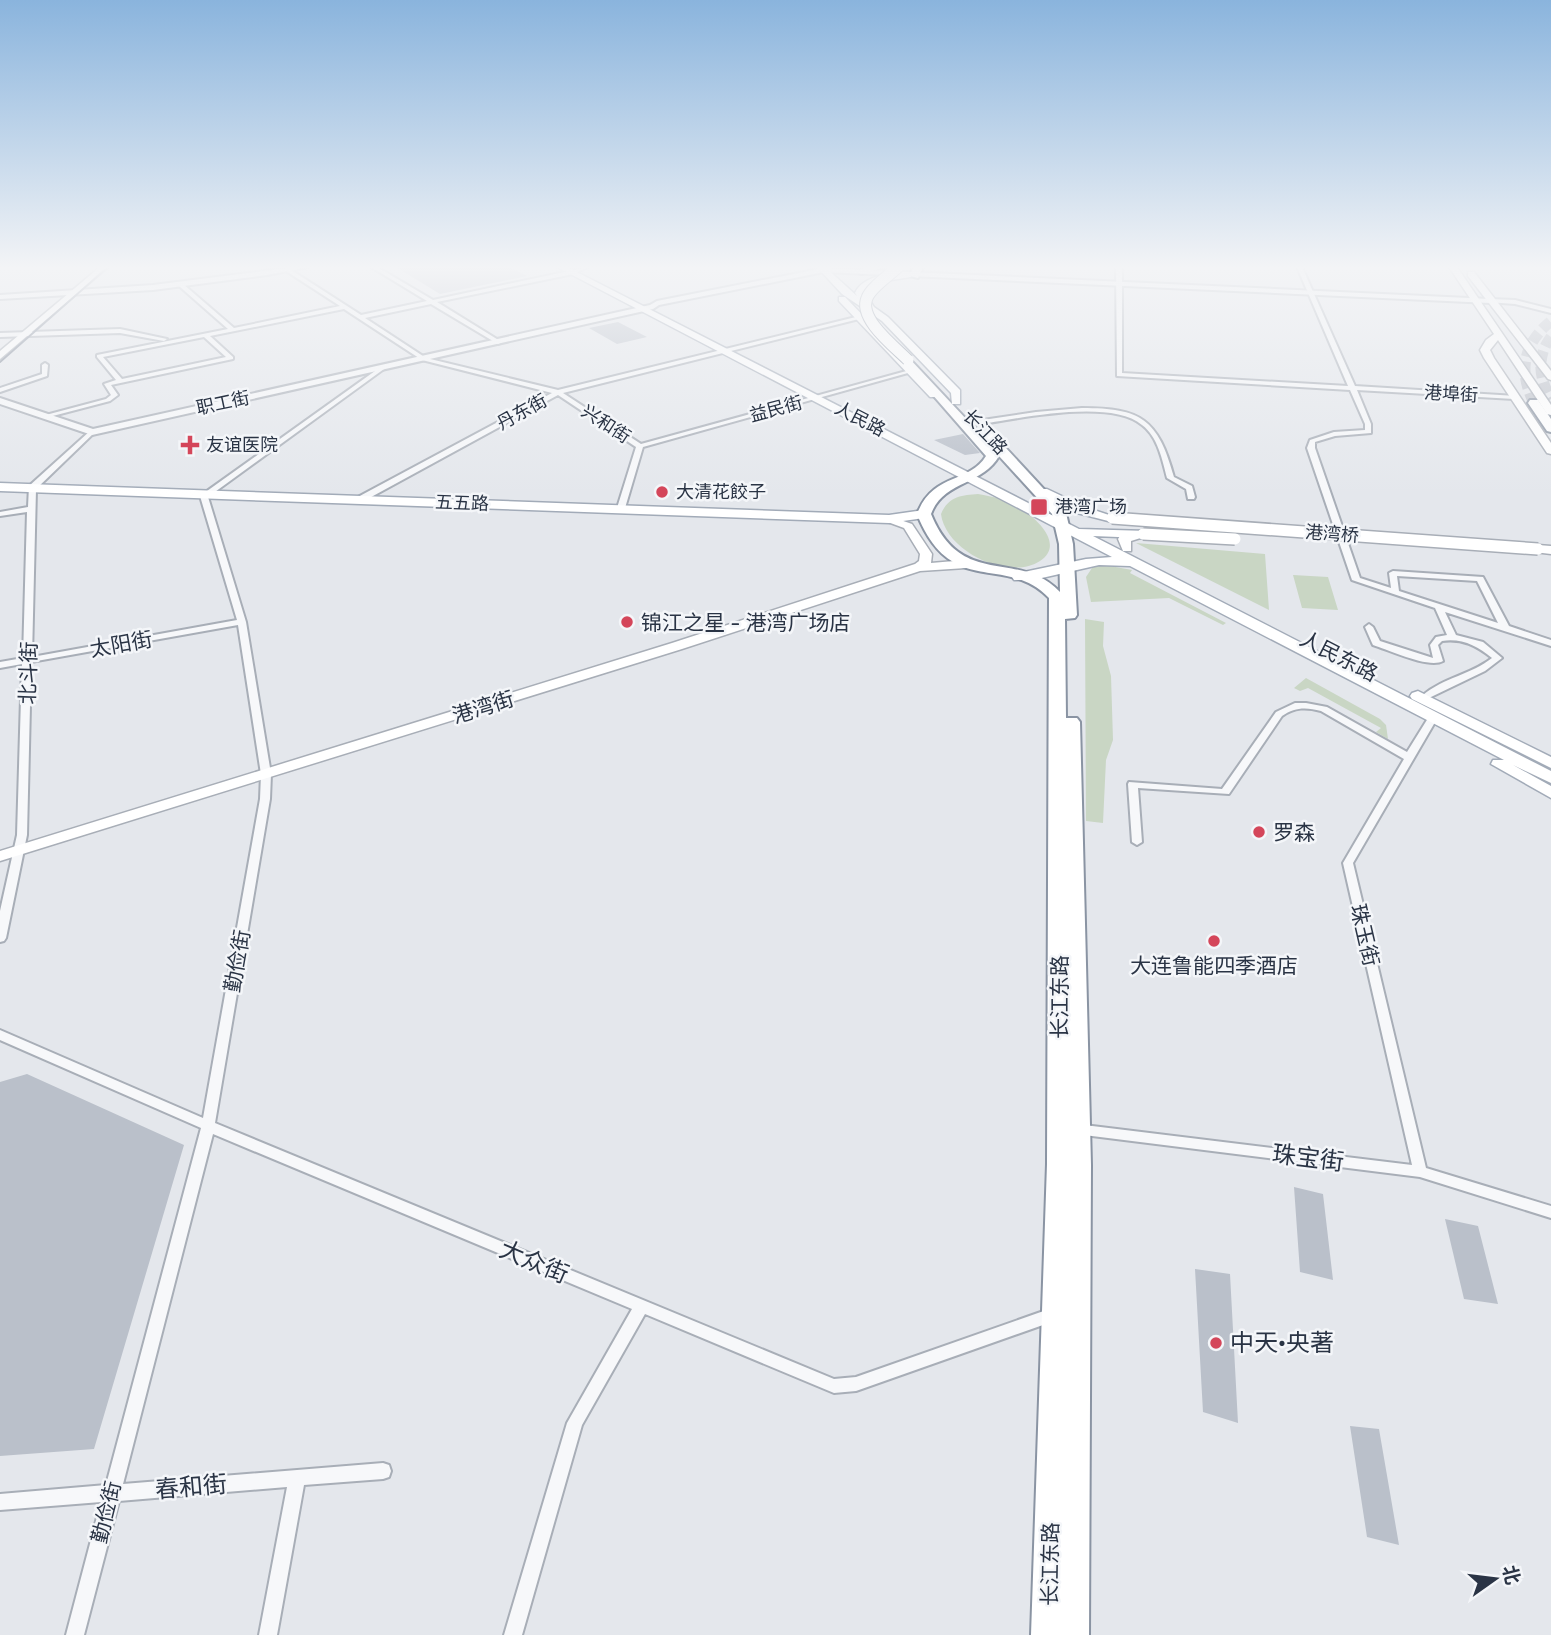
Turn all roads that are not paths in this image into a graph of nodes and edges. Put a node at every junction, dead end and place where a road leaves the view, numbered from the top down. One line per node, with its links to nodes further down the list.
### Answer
1 (15, 343): 20 (main road)
2 (158, 343): 26 (street)
3 (214, 343): 26 (street)
4 (400, 343): 21 (street, 兴和街)
5 (492, 343): 21 (street, 职工街)
6 (719, 343): 18 (main road, 人民路)
7 (754, 343): 18 (street, 丹东街)
8 (889, 343): 22 (main road)
9 (893, 343): 22 (highway, bridge)
10 (896, 343): 22 (highway)
11 (909, 343): 33 (main road, 长江路)
12 (1117, 343): 27 (street, 港埠街)
13 (1335, 343): 27 (street)
14 (1488, 343): 31 (main road)
15 (1504, 343): 35 (main road)
16 (1524, 343): 25 (main road)
17 (1529, 343): 19 (main road)
18 (730, 349): 29 (street, 丹东街); 30 (main road, 人民路)
19 (1547, 354)
20 (0, 356)
21 (424, 359): 24 (street, 职工街); 29 (street, 兴和街)
22 (912, 363): 30 (street, 益民街); 33 (highway)
23 (45, 365): 28 (street)
24 (382, 369): 39 (street, 职工街); 46 (street)
25 (1551, 377)
26 (120, 381): 36 (street)
27 (1355, 389): 31 (street, 港埠街); 65 (street)
28 (0, 390)
29 (558, 392): 40 (street, 兴和街); 48 (street, 丹东街)
30 (822, 396): 40 (street, 益民街); 42 (main road, 人民路)
31 (1514, 397): 41 (main road)
32 (0, 401): 36 (street)
33 (951, 402): 37 (highway, 长江路); 42 (highway, 长江路)
34 (1534, 403): 38 (highway)
35 (1551, 412)
36 (45, 416): 39 (street)
37 (976, 423): 45 (highway, 长江路); 47 (street)
38 (1551, 428)
39 (92, 432): 44 (street)
40 (640, 446): 49 (street, 兴和街)
41 (1551, 452)
42 (964, 468): 52 (highway); 53 (main road, 人民路)
43 (0, 487): 44 (main road, 五五路)
44 (32, 488): 46 (main road, 五五路); 50 (street, 北斗街)
45 (1043, 492): 53 (highway, 长江路); 54 (main road)
46 (204, 496): 48 (main road, 五五路); 67 (street, 勤俭街)
47 (1191, 497)
48 (359, 500): 49 (main road, 五五路)
49 (621, 508): 55 (main road, 五五路)
50 (32, 509): 51 (street); 72 (street, 北斗街)
51 (0, 514)
52 (924, 514): 55 (main road, 五五路); 61 (highway, 长江东路)
53 (1061, 518): 56 (main road, 人民路); 60 (highway, 长江东路)
54 (1112, 518): 59 (main road, 港湾桥, bridge)
55 (889, 519): 62 (main road)
56 (1088, 532): 57 (main road); 58 (main road, 人民路); 60 (main road); 63 (main road, 人民路)
57 (1143, 534): 58 (main road); 59 (main road, 港湾桥, bridge)
58 (1127, 548): 76 (main road, 人民东路)
59 (1546, 554)
60 (1068, 555): 63 (main road); 64 (main road); 90 (highway, 长江东路)
61 (965, 564): 62 (main road, 港湾街); 64 (highway, 长江东路)
62 (919, 567): 81 (main road, 港湾街)
63 (1157, 573): 75 (main road, 人民东路)
64 (1019, 577): 90 (highway, 长江东路)
65 (1395, 590): 66 (street); 69 (street)
66 (1439, 607): 69 (street); 70 (street)
67 (242, 622): 72 (street, 太阳街); 81 (street, 勤俭街)
68 (1369, 628): 70 (street)
69 (1505, 628): 71 (street)
70 (1452, 637): 74 (street)
71 (1551, 643)
72 (29, 660): 73 (street, 太阳街); 85 (street, 北斗街)
73 (0, 665)
74 (1428, 695)
75 (1433, 717): 77 (main road, 人民东路); 79 (street, 珠玉街)
76 (1481, 727): 78 (main road); 80 (main road, 人民东路)
77 (1461, 733): 82 (main road, 人民东路); 83 (main road)
78 (1551, 751)
79 (1410, 758): 84 (street); 91 (street, 珠玉街)
80 (1551, 763)
81 (266, 774): 85 (main road, 港湾街); 89 (street, 勤俭街)
82 (1551, 778)
83 (1551, 793)
84 (1137, 842)
85 (19, 850): 86 (main road, 港湾街); 87 (street, 北斗街)
86 (0, 856)
87 (0, 938)
88 (0, 1035): 89 (street, 大众街)
89 (208, 1126): 93 (street, 大众街); 97 (street, 勤俭街)
90 (1069, 1128): 91 (street, 珠宝街); 94 (highway, 长江东路)
91 (1420, 1172): 92 (street, 珠宝街)
92 (1551, 1212)
93 (641, 1307): 94 (street, 大众街); 101 (street)
94 (1066, 1310): 102 (highway, 长江东路); 103 (highway, 长江东路)
95 (383, 1471): 96 (street, 春和街)
96 (297, 1477): 97 (street, 春和街); 100 (street)
97 (110, 1495): 98 (street, 春和街); 99 (street, 勤俭街)
98 (0, 1502)
99 (75, 1635)
100 (268, 1635)
101 (513, 1635)
102 (1048, 1635)
103 (1072, 1635)

